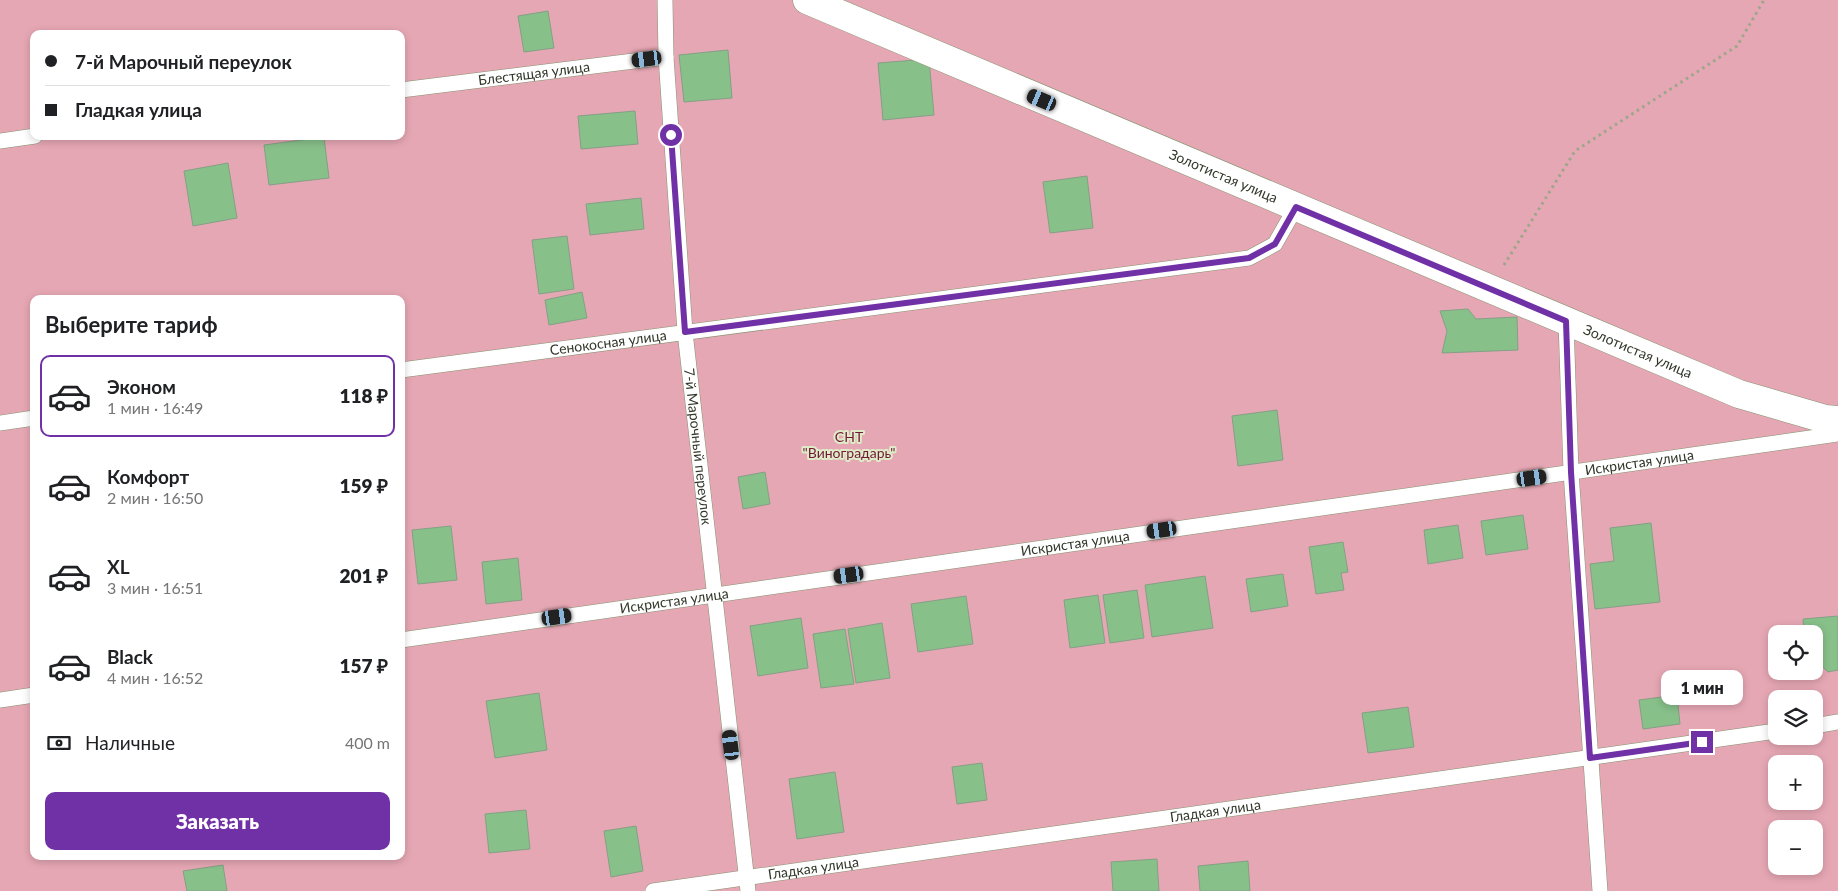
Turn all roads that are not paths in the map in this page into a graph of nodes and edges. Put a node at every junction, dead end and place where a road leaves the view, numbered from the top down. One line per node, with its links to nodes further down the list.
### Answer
1 (665, 0): 3 (lane, 7-й Марочный переулок)
2 (807, 0): 7 (street, Золотистая улица)
3 (666, 56): 4 (lane, Блестящая улица); 9 (lane, 7-й Марочный переулок)
4 (405, 89)
5 (30, 137): 6 (lane)
6 (0, 141)
7 (1296, 207): 8 (street, Золотистая улица); 9 (lane, Сенокосная улица)
8 (1566, 321): 12 (street, Золотистая улица); 15 (lane)
9 (685, 332): 10 (lane, Сенокосная улица); 16 (lane, 7-й Марочный переулок)
10 (405, 369)
11 (30, 419): 13 (lane)
12 (1838, 420)
13 (0, 423)
14 (1838, 434): 15 (lane, Искристая улица)
15 (1571, 472): 16 (lane, Искристая улица); 23 (lane)
16 (713, 594): 17 (lane, Искристая улица); 24 (lane, 7-й Марочный переулок)
17 (405, 639)
18 (30, 696): 19 (lane)
19 (0, 700)
20 (1838, 722): 21 (lane)
21 (1823, 724)
22 (1768, 732): 23 (lane, Гладкая улица)
23 (1590, 758): 24 (lane, Гладкая улица); 26 (lane)
24 (748, 884): 25 (lane, Гладкая улица)
25 (653, 891)
26 (1600, 891)

